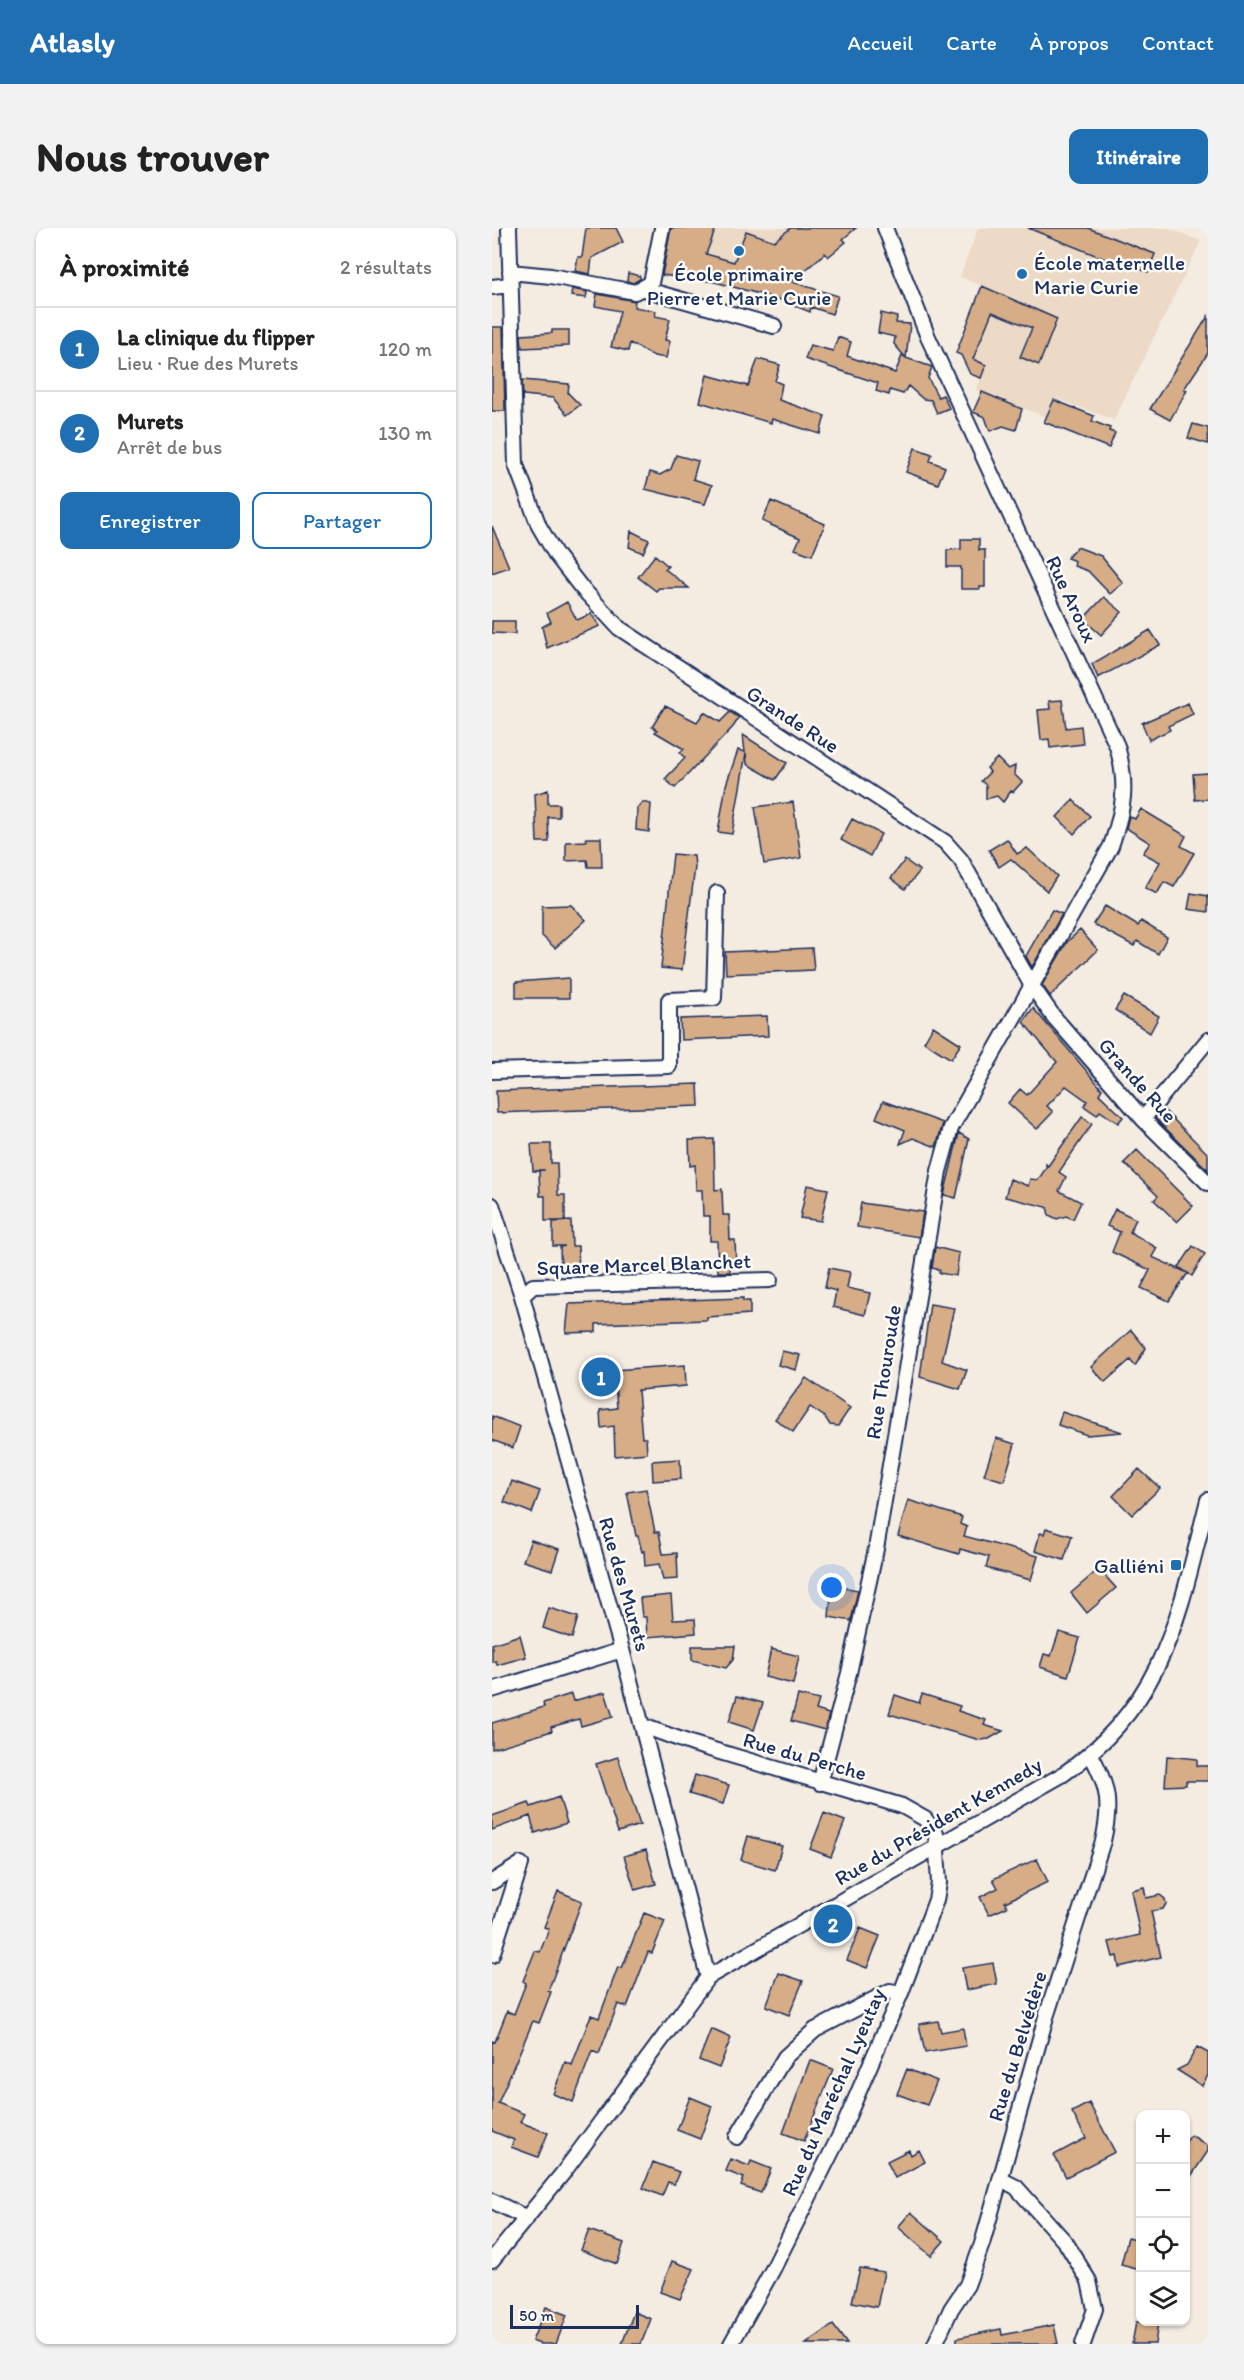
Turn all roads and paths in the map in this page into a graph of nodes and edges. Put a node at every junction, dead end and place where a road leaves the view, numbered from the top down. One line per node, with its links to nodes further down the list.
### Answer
1 (509, 228): 4 (street, Grande Rue)
2 (662, 228): 6 (street)
3 (885, 228): 9 (street, Rue Aroux)
4 (510, 279): 5 (street); 6 (street); 9 (street, Grande Rue)
5 (492, 287)
6 (644, 289): 7 (street)
7 (774, 326)
8 (717, 893): 11 (street)
9 (1032, 986): 12 (street, Grande Rue); 22 (street, Rue Thouroude)
10 (1208, 1040): 12 (street)
11 (492, 1071)
12 (1143, 1119): 13 (street, Grande Rue)
13 (1208, 1183)
14 (492, 1205): 16 (street, Rue des Murets)
15 (770, 1280): 16 (street, Square Marcel Blanchet)
16 (522, 1296): 18 (street, Rue des Murets)
17 (1208, 1500): 21 (street, Rue du Président Kennedy)
18 (622, 1650): 19 (street); 20 (street, Rue des Murets)
19 (492, 1690)
20 (643, 1726): 22 (street, Rue du Perche); 26 (street, Rue des Murets)
21 (1091, 1755): 23 (street, Rue du Président Kennedy); 29 (street, Rue du Belvédère)
22 (820, 1783): 23 (street, Rue du Perche)
23 (938, 1846): 26 (street, Rue du Président Kennedy); 27 (street, Rue du Maréchal Lyeutay)
24 (492, 1882): 25 (street)
25 (492, 1955)
26 (708, 1977): 31 (street, Rue du Président Kennedy)
27 (901, 1994): 28 (street); 33 (street, Rue du Maréchal Lyeutay)
28 (737, 2137)
29 (1000, 2179): 34 (street, Rue du Belvédère); 35 (street)
30 (492, 2201): 31 (street)
31 (527, 2218): 32 (street, Rue du Président Kennedy)
32 (492, 2260)
33 (731, 2344)
34 (935, 2344)
35 (1083, 2344)

